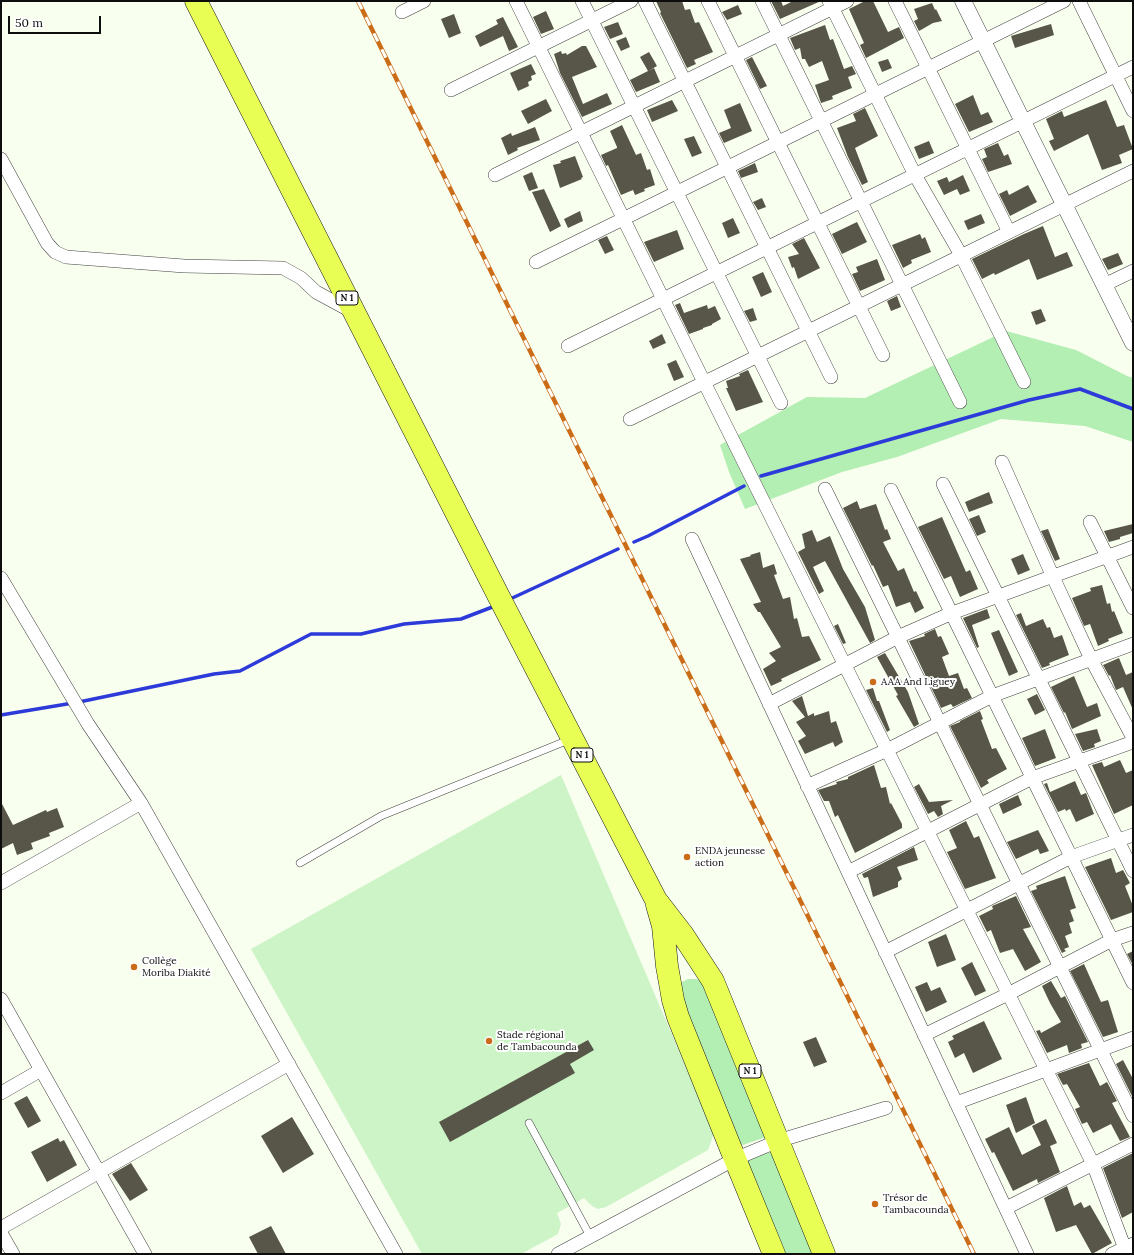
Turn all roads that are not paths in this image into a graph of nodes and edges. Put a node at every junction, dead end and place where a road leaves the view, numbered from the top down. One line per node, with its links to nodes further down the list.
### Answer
1 (196, 1): 54 (highway, N 1)
2 (424, 1): 15 (street)
3 (516, 1): 19 (street)
4 (582, 1): 16 (street)
5 (631, 1): 16 (street)
6 (645, 1): 24 (street)
7 (708, 1): 20 (street)
8 (762, 1): 17 (street)
9 (847, 1): 14 (street)
10 (895, 1): 22 (street)
11 (964, 1): 18 (street)
12 (1064, 1): 18 (street)
13 (1079, 1): 23 (street)
14 (831, 4): 17 (street); 26 (street)
15 (402, 12)
16 (592, 20): 19 (street); 27 (street)
17 (779, 35): 20 (street); 29 (street)
18 (983, 41): 22 (street); 30 (street)
19 (539, 47): 25 (street); 31 (street)
20 (736, 57): 24 (street); 32 (street)
21 (1133, 67): 23 (street)
22 (928, 68): 26 (street); 33 (street)
23 (1116, 76): 28 (street); 30 (street)
24 (685, 82): 27 (street); 35 (street)
25 (452, 90)
26 (875, 93): 29 (street); 38 (street)
27 (635, 106): 31 (street); 39 (street)
28 (1133, 111)
29 (821, 120): 32 (street); 40 (street)
30 (1023, 121): 33 (street); 41 (street)
31 (581, 133): 37 (street); 42 (street)
32 (778, 142): 35 (street); 43 (street)
33 (968, 149): 38 (street); 44 (street)
34 (1, 159): 54 (street)
35 (727, 167): 39 (street); 45 (street)
36 (1133, 171): 41 (street)
37 (495, 175)
38 (915, 175): 40 (street); 46 (street)
39 (677, 192): 42 (street); 49 (street)
40 (861, 201): 43 (street); 50 (street)
41 (1064, 204): 44 (street); 51 (street)
42 (623, 218): 47 (street); 52 (street)
43 (818, 223): 45 (street); 53 (street)
44 (1009, 232): 46 (street)
45 (767, 248): 49 (street); 55 (street)
46 (961, 255): 50 (street); 62 (street)
47 (536, 262)
48 (1133, 271): 51 (street)
49 (717, 273): 52 (street); 59 (street)
50 (902, 284): 53 (street); 63 (street)
51 (1104, 285): 56 (street)
52 (663, 300): 57 (street); 61 (street)
53 (859, 306): 55 (street); 58 (street)
54 (355, 314): 87 (highway, N 1)
55 (808, 331): 59 (street); 60 (street)
56 (1133, 343)
57 (568, 346)
58 (883, 354)
59 (758, 356): 61 (street); 64 (street)
60 (831, 377)
61 (704, 382): 65 (street); 82 (street)
62 (1024, 382)
63 (960, 402)
64 (781, 403)
65 (630, 419)
66 (1002, 462): 74 (street)
67 (943, 484): 76 (street)
68 (825, 489): 79 (street)
69 (891, 490): 78 (street)
70 (1090, 522): 73 (street)
71 (692, 540): 85 (street)
72 (1133, 547): 73 (street)
73 (1108, 556): 74 (street); 77 (street)
74 (1052, 577): 76 (street); 81 (street)
75 (1, 578): 94 (street)
76 (998, 596): 78 (street); 83 (street)
77 (1133, 608)
78 (952, 613): 79 (street); 84 (street)
79 (898, 637): 82 (street); 86 (street)
80 (1133, 644): 81 (street)
81 (1091, 659): 83 (street); 88 (street)
82 (845, 666): 85 (street); 90 (street)
83 (1038, 679): 84 (street); 91 (street)
84 (992, 696): 86 (street); 92 (street)
85 (769, 704): 93 (street)
86 (940, 723): 90 (street); 95 (street)
87 (573, 738): 100 (lane); 105 (highway, N 1)
88 (1133, 738)
89 (1133, 742): 91 (street)
90 (887, 750): 93 (street); 96 (street)
91 (1079, 761): 92 (street); 98 (street)
92 (1032, 778): 95 (street); 99 (street)
93 (807, 786): 102 (street)
94 (141, 803): 103 (street); 117 (street)
95 (980, 804): 96 (street); 104 (street)
96 (927, 832): 102 (street); 106 (street)
97 (1133, 835): 98 (street)
98 (1118, 840): 99 (street); 101 (street)
99 (1071, 857): 104 (street); 108 (street)
100 (300, 862)
101 (1133, 871)
102 (848, 872): 109 (street)
103 (1, 883)
104 (1019, 884): 106 (street); 110 (street)
105 (656, 900): 125 (highway, N 1); 127 (highway, N 1)
106 (967, 911): 109 (street); 112 (street)
107 (1133, 933): 108 (street)
108 (1112, 940): 110 (street); 111 (street)
109 (885, 952): 114 (street)
110 (1060, 967): 112 (street); 116 (street)
111 (1133, 983)
112 (1008, 994): 114 (street); 119 (street)
113 (1, 999): 118 (street)
114 (924, 1035): 121 (street)
115 (1133, 1038): 116 (street)
116 (1101, 1050): 119 (street); 123 (street)
117 (289, 1064): 129 (street); 137 (street)
118 (41, 1070): 120 (street); 129 (street)
119 (1046, 1070): 121 (street); 128 (street)
120 (1, 1094)
121 (956, 1103): 130 (street)
122 (886, 1108): 125 (street)
123 (1133, 1116)
124 (528, 1123): 133 (lane)
125 (778, 1141): 127 (street); 140 (highway, N 1)
126 (1133, 1144): 128 (street)
127 (735, 1159): 133 (street); 139 (highway, N 1)
128 (1093, 1164): 130 (street); 134 (street)
129 (99, 1172): 131 (street); 136 (street)
130 (1006, 1208): 141 (street)
131 (1, 1228)
132 (1, 1233): 135 (street)
133 (590, 1236): 138 (street)
134 (1128, 1249): 142 (street)
135 (13, 1254)
136 (145, 1254)
137 (396, 1254)
138 (558, 1254)
139 (774, 1254)
140 (824, 1254)
141 (1027, 1254)
142 (1112, 1254)

